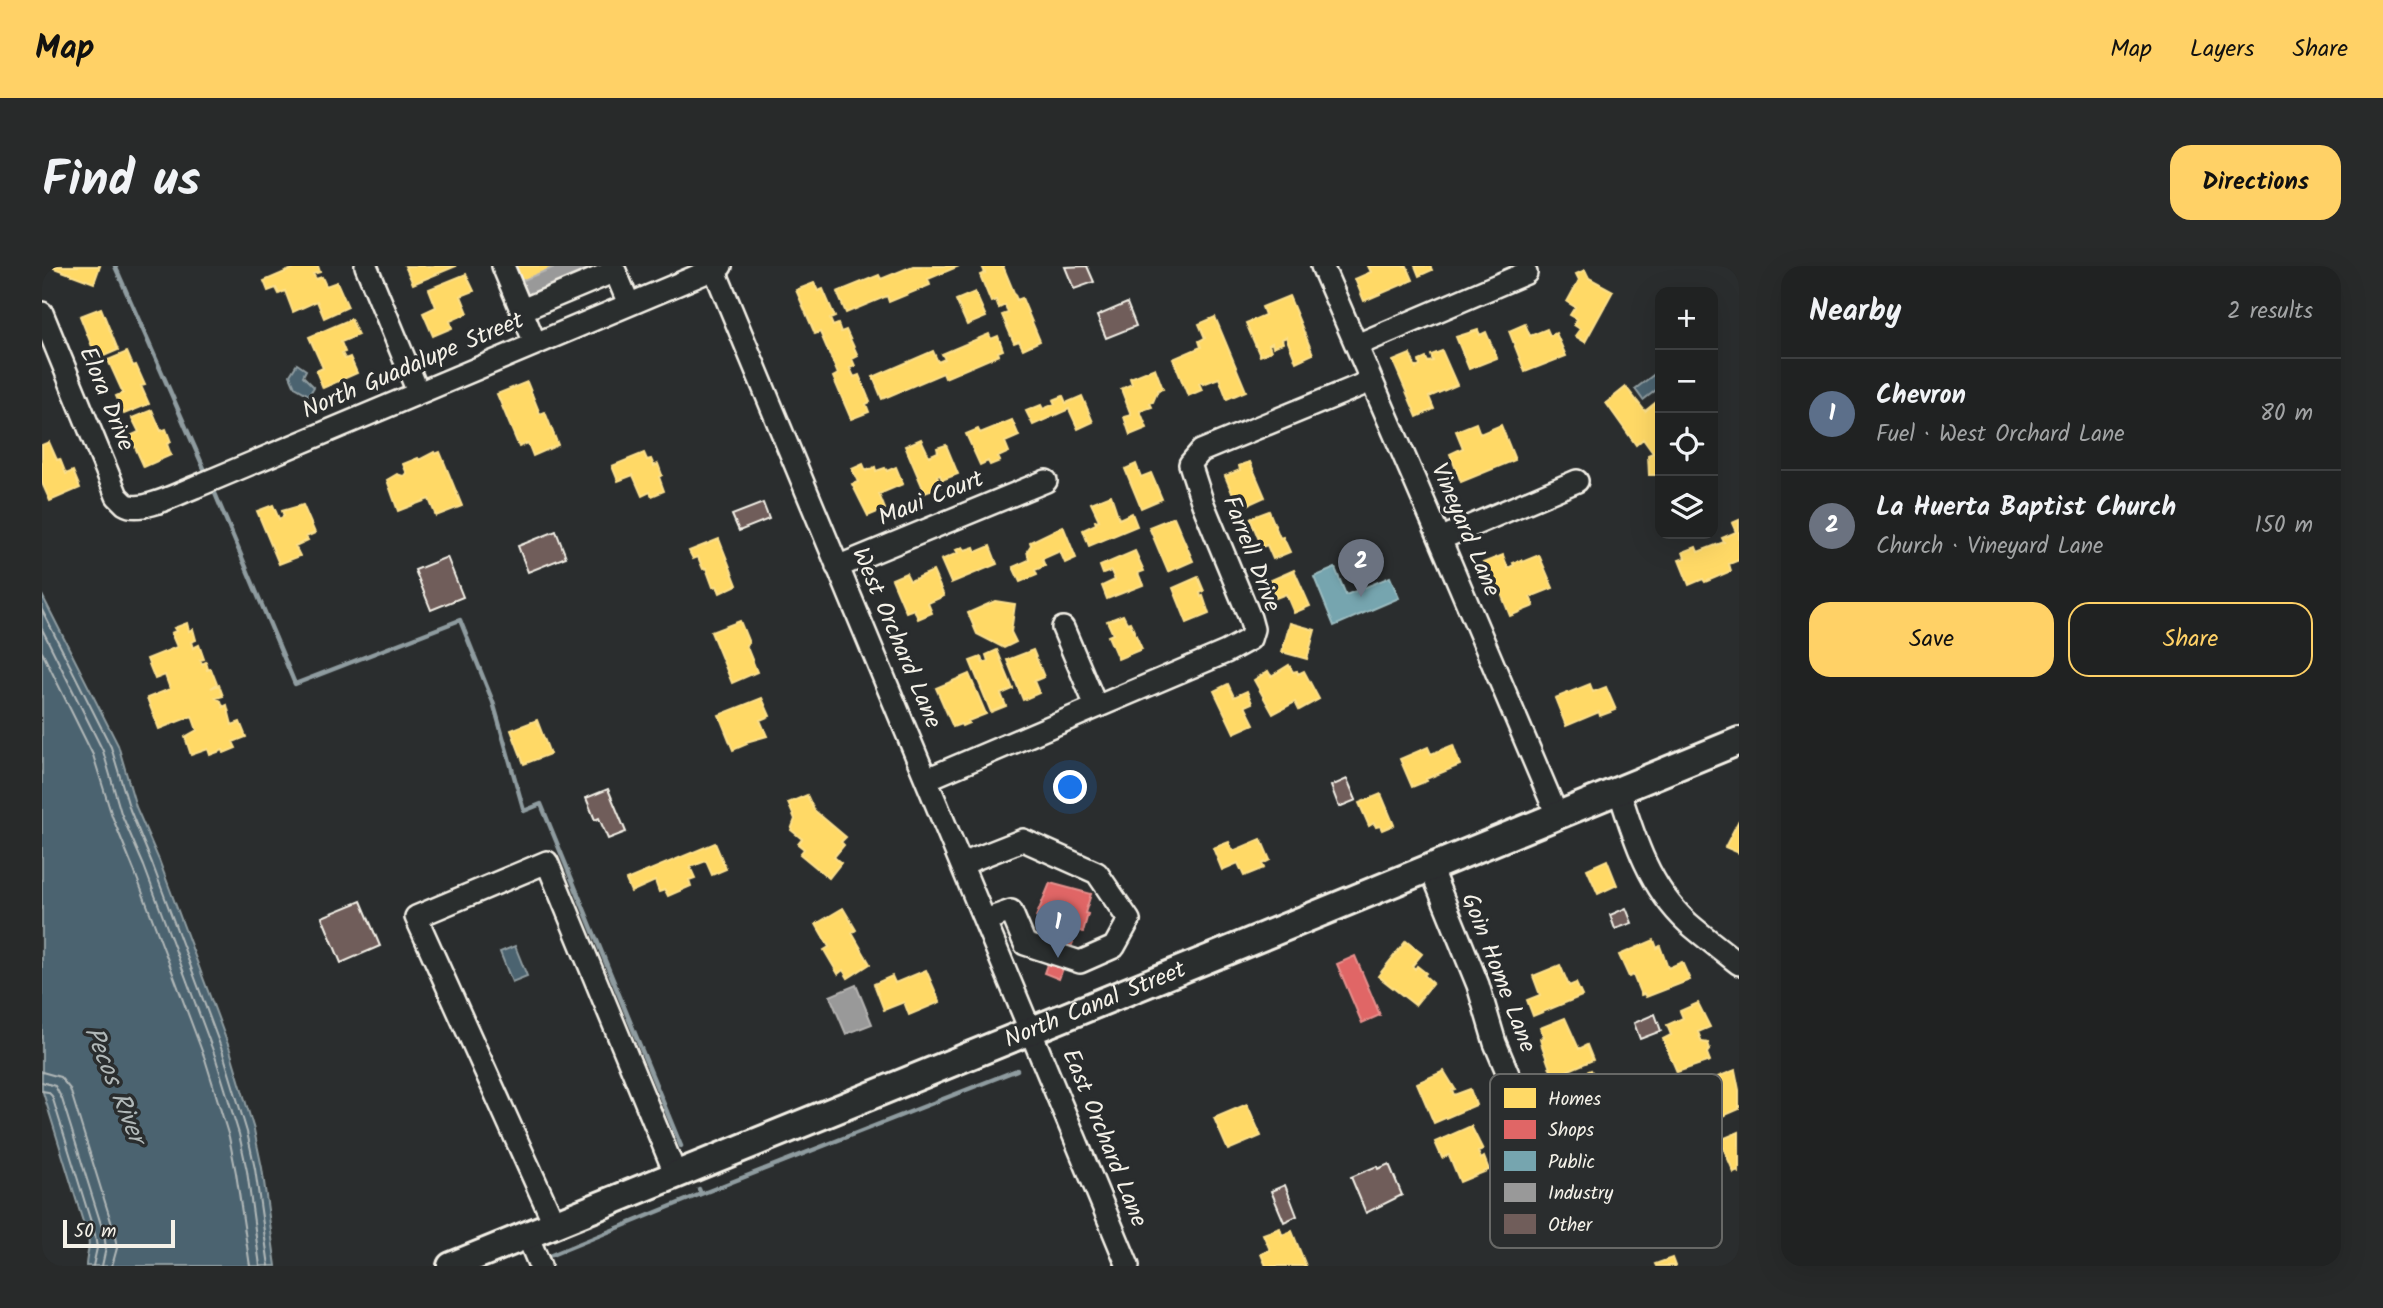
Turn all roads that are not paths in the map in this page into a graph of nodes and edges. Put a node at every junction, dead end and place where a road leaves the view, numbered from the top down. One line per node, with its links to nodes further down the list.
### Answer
1 (366, 266): 12 (street)
2 (503, 266): 7 (street)
3 (1322, 266): 10 (street, Vineyard Lane)
4 (716, 267): 6 (street, North Guadalupe Street); 17 (street, West Orchard Lane)
5 (1526, 273): 10 (street)
6 (629, 304): 7 (street); 9 (street, North Guadalupe Street)
7 (522, 310): 9 (street)
8 (42, 313): 15 (street, Elora Drive)
9 (535, 343): 12 (street, North Guadalupe Street)
10 (1357, 345): 11 (street, Vineyard Lane)
11 (1371, 381): 16 (street, Vineyard Lane); 19 (street, Farrell Drive)
12 (418, 391): 15 (street, North Guadalupe Street)
13 (1046, 481): 17 (street, Maui Court)
14 (1577, 481): 16 (street)
15 (124, 504)
16 (1440, 538): 23 (street, Vineyard Lane)
17 (837, 567): 21 (street, West Orchard Lane)
18 (1063, 628): 19 (street)
19 (1096, 706): 21 (street, Farrell Drive)
20 (1739, 741): 22 (main road, North Canal Street)
21 (928, 779): 24 (street, West Orchard Lane)
22 (1619, 790): 23 (main road, North Canal Street); 27 (street)
23 (1556, 815): 25 (main road, North Canal Street)
24 (962, 864): 26 (street, West Orchard Lane); 26 (street)
25 (1430, 867): 28 (main road, North Canal Street); 29 (street, Goin Home Lane)
26 (985, 920): 28 (street, West Orchard Lane)
27 (1739, 964)
28 (1031, 1030): 30 (main road, North Canal Street); 35 (street, East Orchard Lane)
29 (1509, 1074)
30 (676, 1173): 31 (main road, North Canal Street); 31 (street)
31 (554, 1223): 32 (main road, North Canal Street)
32 (527, 1234): 33 (main road, North Canal Street); 34 (street)
33 (451, 1266)
34 (540, 1266)
35 (1128, 1266)

